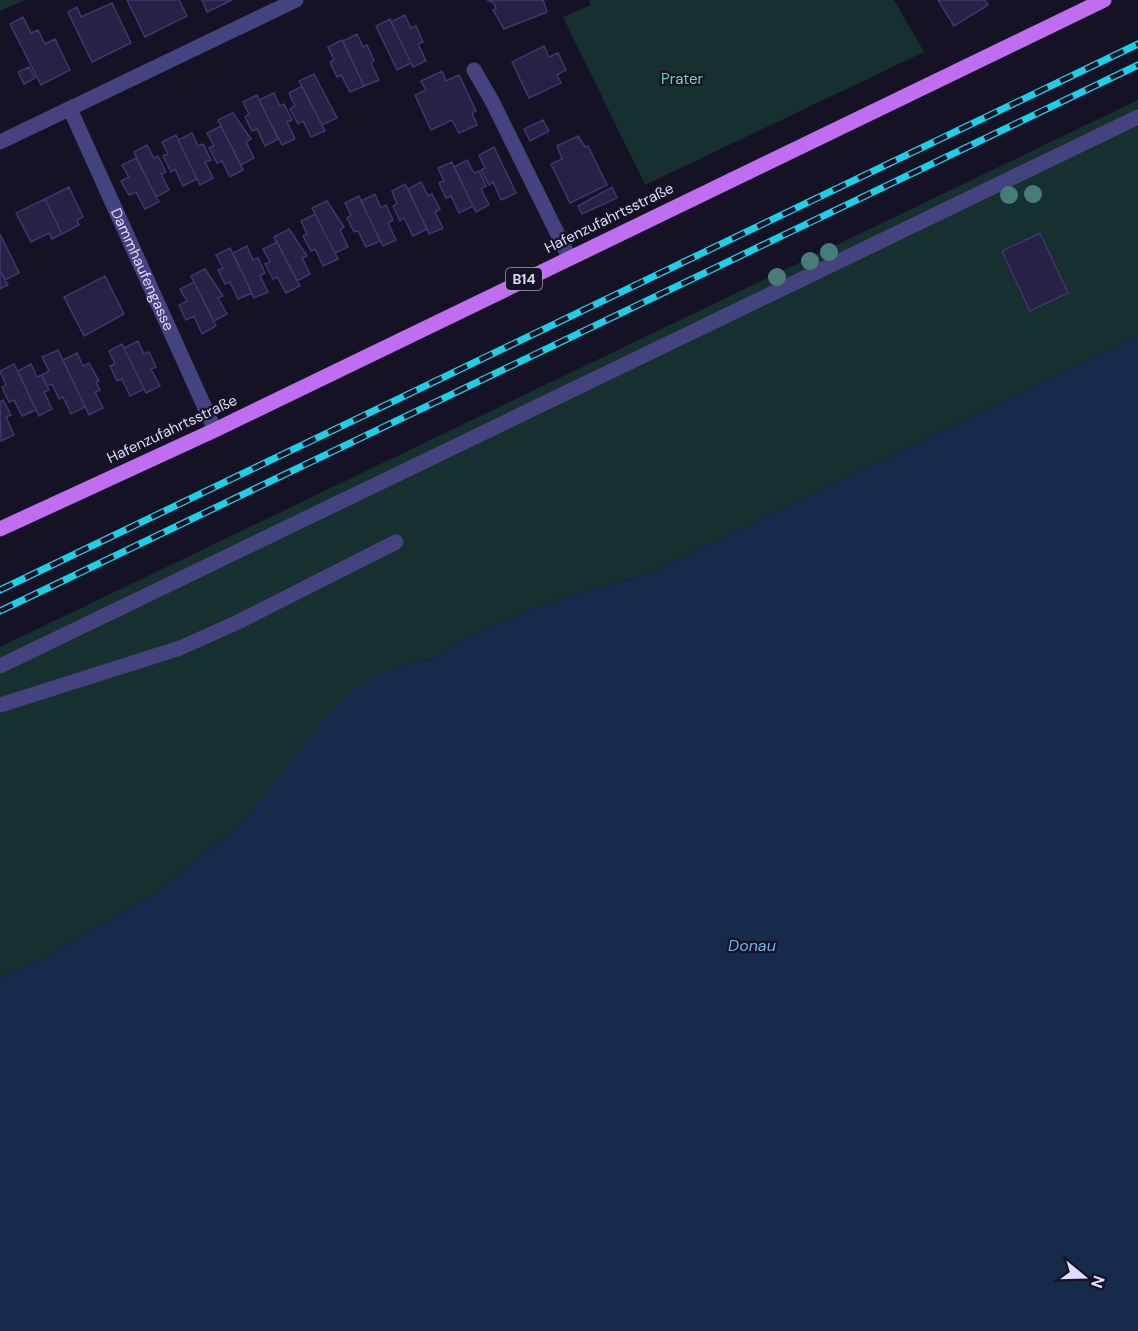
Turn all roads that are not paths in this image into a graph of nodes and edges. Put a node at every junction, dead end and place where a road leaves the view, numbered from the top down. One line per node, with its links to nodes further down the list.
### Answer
1 (296, 0): 4 (street)
2 (1104, 0): 7 (main road, Hafenzufahrtsstraße / B14)
3 (474, 70): 7 (street)
4 (70, 109): 6 (street); 8 (street, Dammhaufengasse)
5 (1138, 117): 11 (street)
6 (0, 142)
7 (569, 257): 8 (main road, Hafenzufahrtsstraße / B14)
8 (215, 430): 9 (main road, Hafenzufahrtsstraße / B14)
9 (0, 529)
10 (396, 542): 12 (street)
11 (0, 666)
12 (0, 705)

